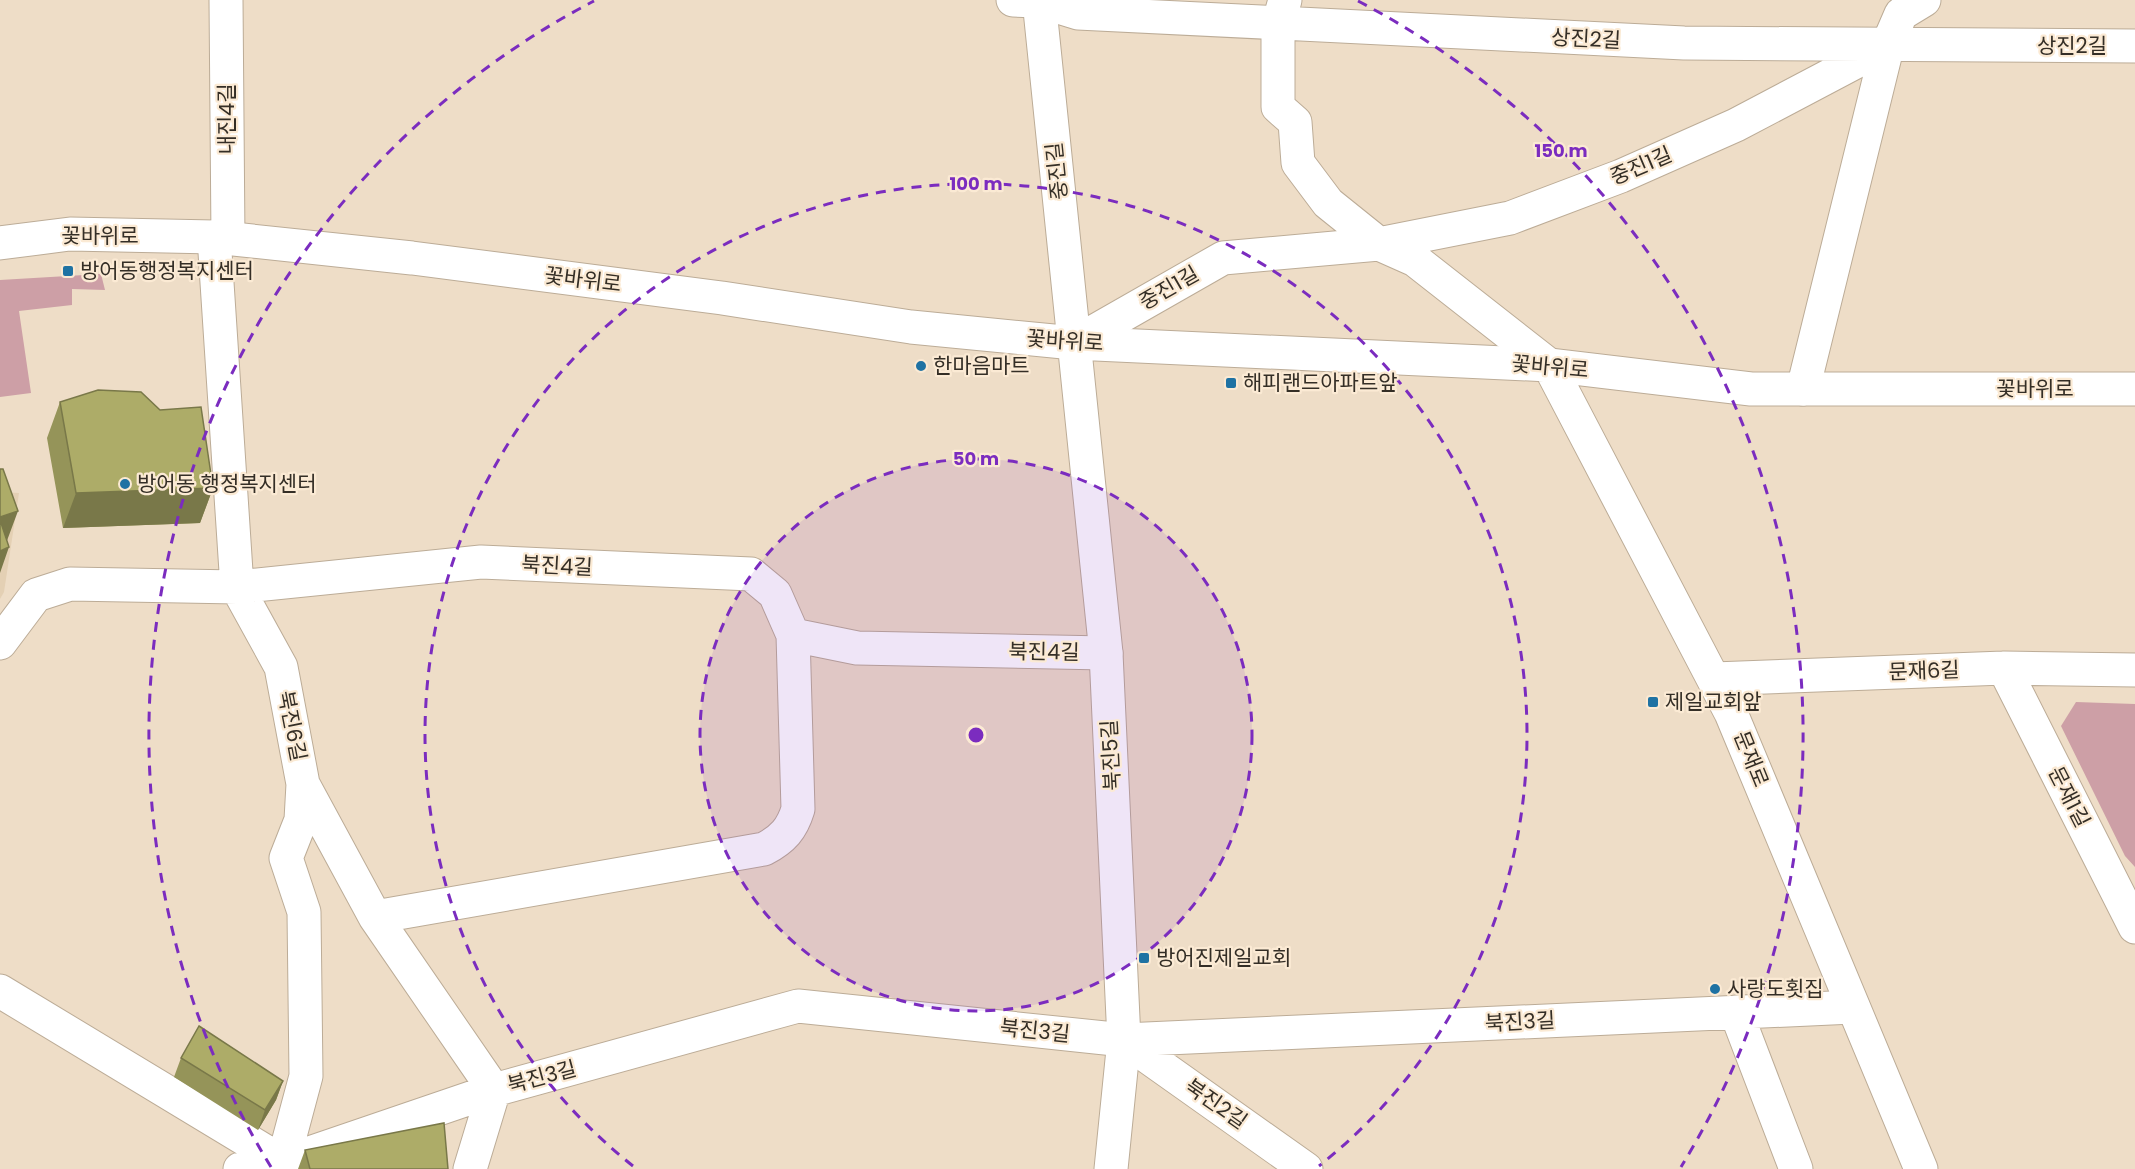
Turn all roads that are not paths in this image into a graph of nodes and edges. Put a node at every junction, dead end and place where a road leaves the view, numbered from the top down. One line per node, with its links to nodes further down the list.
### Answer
1 (226, 0): 7 (street, 내진4길)
2 (1030, 0): 4 (street, 상진2길); 10 (street, 중진길)
3 (1924, 0): 5 (street)
4 (1282, 13): 5 (street, 상진2길); 9 (street, 중진1길)
5 (1888, 44): 6 (street, 상진2길); 9 (street, 중진1길); 12 (street)
6 (2135, 46)
7 (221, 238): 8 (street, 꽃바위로); 10 (street, 꽃바위로); 14 (street, 북진6길)
8 (0, 243)
9 (1379, 244): 10 (street, 중진1길); 11 (street, 중진1길)
10 (1074, 343): 11 (street, 꽃바위로); 17 (street, 북진5길)
11 (1549, 365): 12 (street, 꽃바위로); 20 (street, 문재로)
12 (1803, 389): 13 (street, 꽃바위로)
13 (2135, 389)
14 (237, 587): 15 (street, 북진4길); 16 (street, 북진4길); 21 (street, 북진6길)
15 (793, 635): 17 (street, 북진4길); 22 (street)
16 (0, 643)
17 (1106, 653): 27 (street, 북진5길)
18 (2004, 668): 19 (street, 문재6길); 20 (street, 문재6길); 23 (street, 문재1길)
19 (2135, 670)
20 (1714, 679): 25 (street, 문재로)
21 (303, 784): 22 (street, 북진6길); 29 (street)
22 (375, 917): 28 (street, 북진6길)
23 (2135, 927)
24 (0, 991): 29 (street)
25 (1853, 1007): 26 (street, 북진3길); 35 (street, 문재로)
26 (1736, 1012): 27 (street, 북진3길); 34 (street)
27 (1124, 1040): 28 (street, 북진3길); 32 (street, 북진5길); 33 (street, 북진2길)
28 (494, 1090): 29 (street, 북진3길); 31 (street)
29 (282, 1162): 30 (street, 북진3길)
30 (240, 1169)
31 (470, 1169)
32 (1111, 1169)
33 (1306, 1169)
34 (1796, 1169)
35 (1921, 1169)

